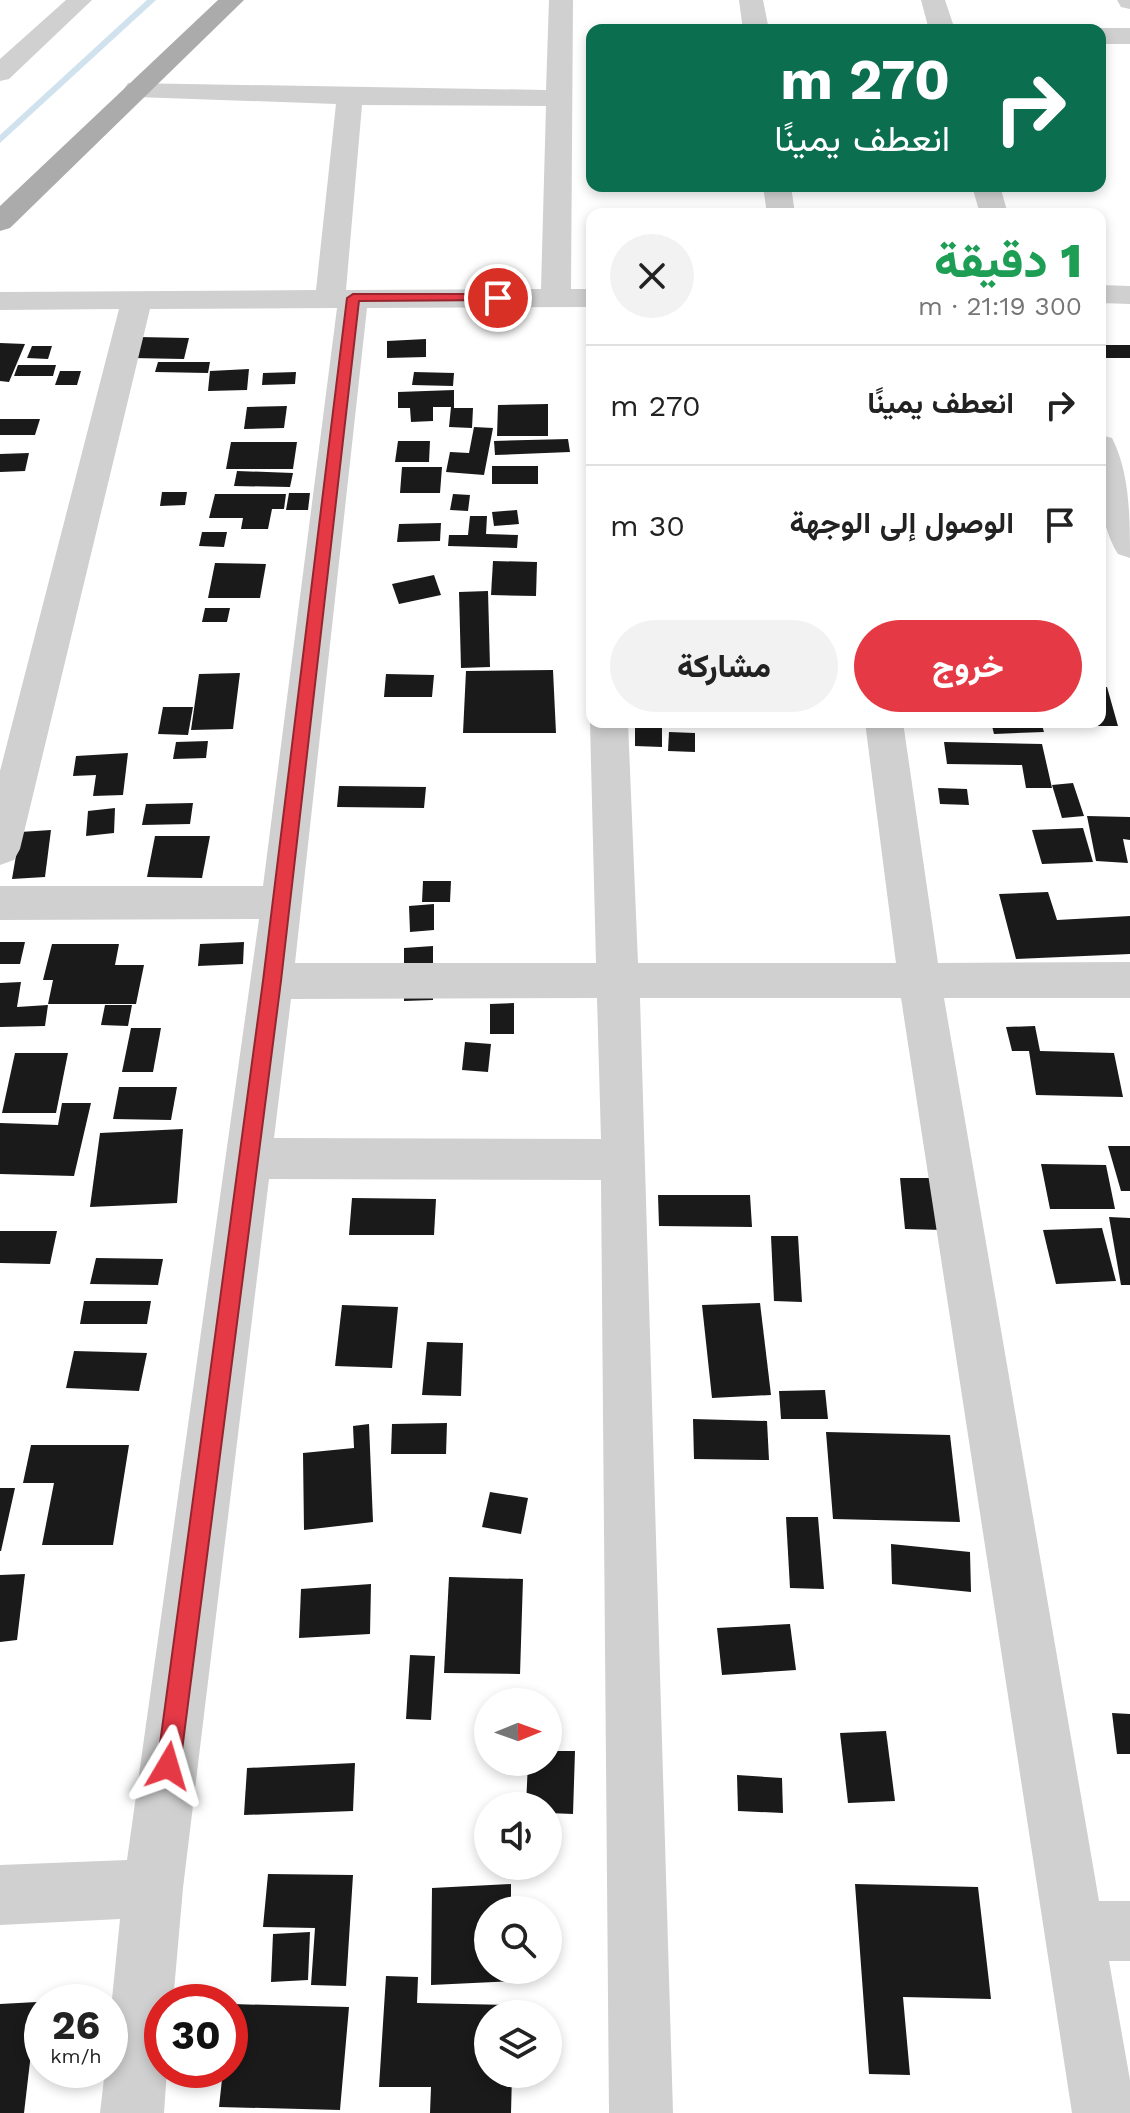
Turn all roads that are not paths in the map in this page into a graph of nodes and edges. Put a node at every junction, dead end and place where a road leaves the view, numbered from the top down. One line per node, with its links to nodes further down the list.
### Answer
1 (80, 0): 12 (street)
2 (232, 0): 13 (main road)
3 (561, 0): 8 (street)
4 (751, 0): 6 (street)
5 (933, 0): 7 (street)
6 (755, 24)
7 (940, 24)
8 (561, 34): 9 (street); 15 (street)
9 (586, 34)
10 (1106, 36): 11 (street)
11 (1130, 36)
12 (0, 73)
13 (137, 89): 14 (street); 16 (main road)
14 (350, 97): 15 (street); 19 (street)
15 (558, 98): 20 (street)
16 (0, 222)
17 (1106, 294): 18 (street)
18 (1130, 295)
19 (341, 298): 20 (street); 22 (street); 29 (street)
20 (556, 298): 21 (street)
21 (586, 298)
22 (137, 300): 23 (street); 28 (street)
23 (0, 301)
24 (1106, 465): 25 (street)
25 (1130, 546)
26 (609, 728): 34 (street)
27 (885, 728): 31 (street)
28 (0, 849)
29 (279, 902): 30 (street); 33 (street)
30 (0, 903)
31 (919, 979): 32 (street); 34 (street); 39 (street)
32 (1130, 980)
33 (272, 981): 34 (street); 35 (street)
34 (617, 981): 36 (street)
35 (248, 1158): 36 (street); 37 (street)
36 (624, 1160): 41 (street)
37 (153, 1888): 38 (street); 40 (street)
38 (0, 1895)
39 (1104, 1931): 42 (street)
40 (132, 2113)
41 (641, 2113)
42 (1104, 2113)

